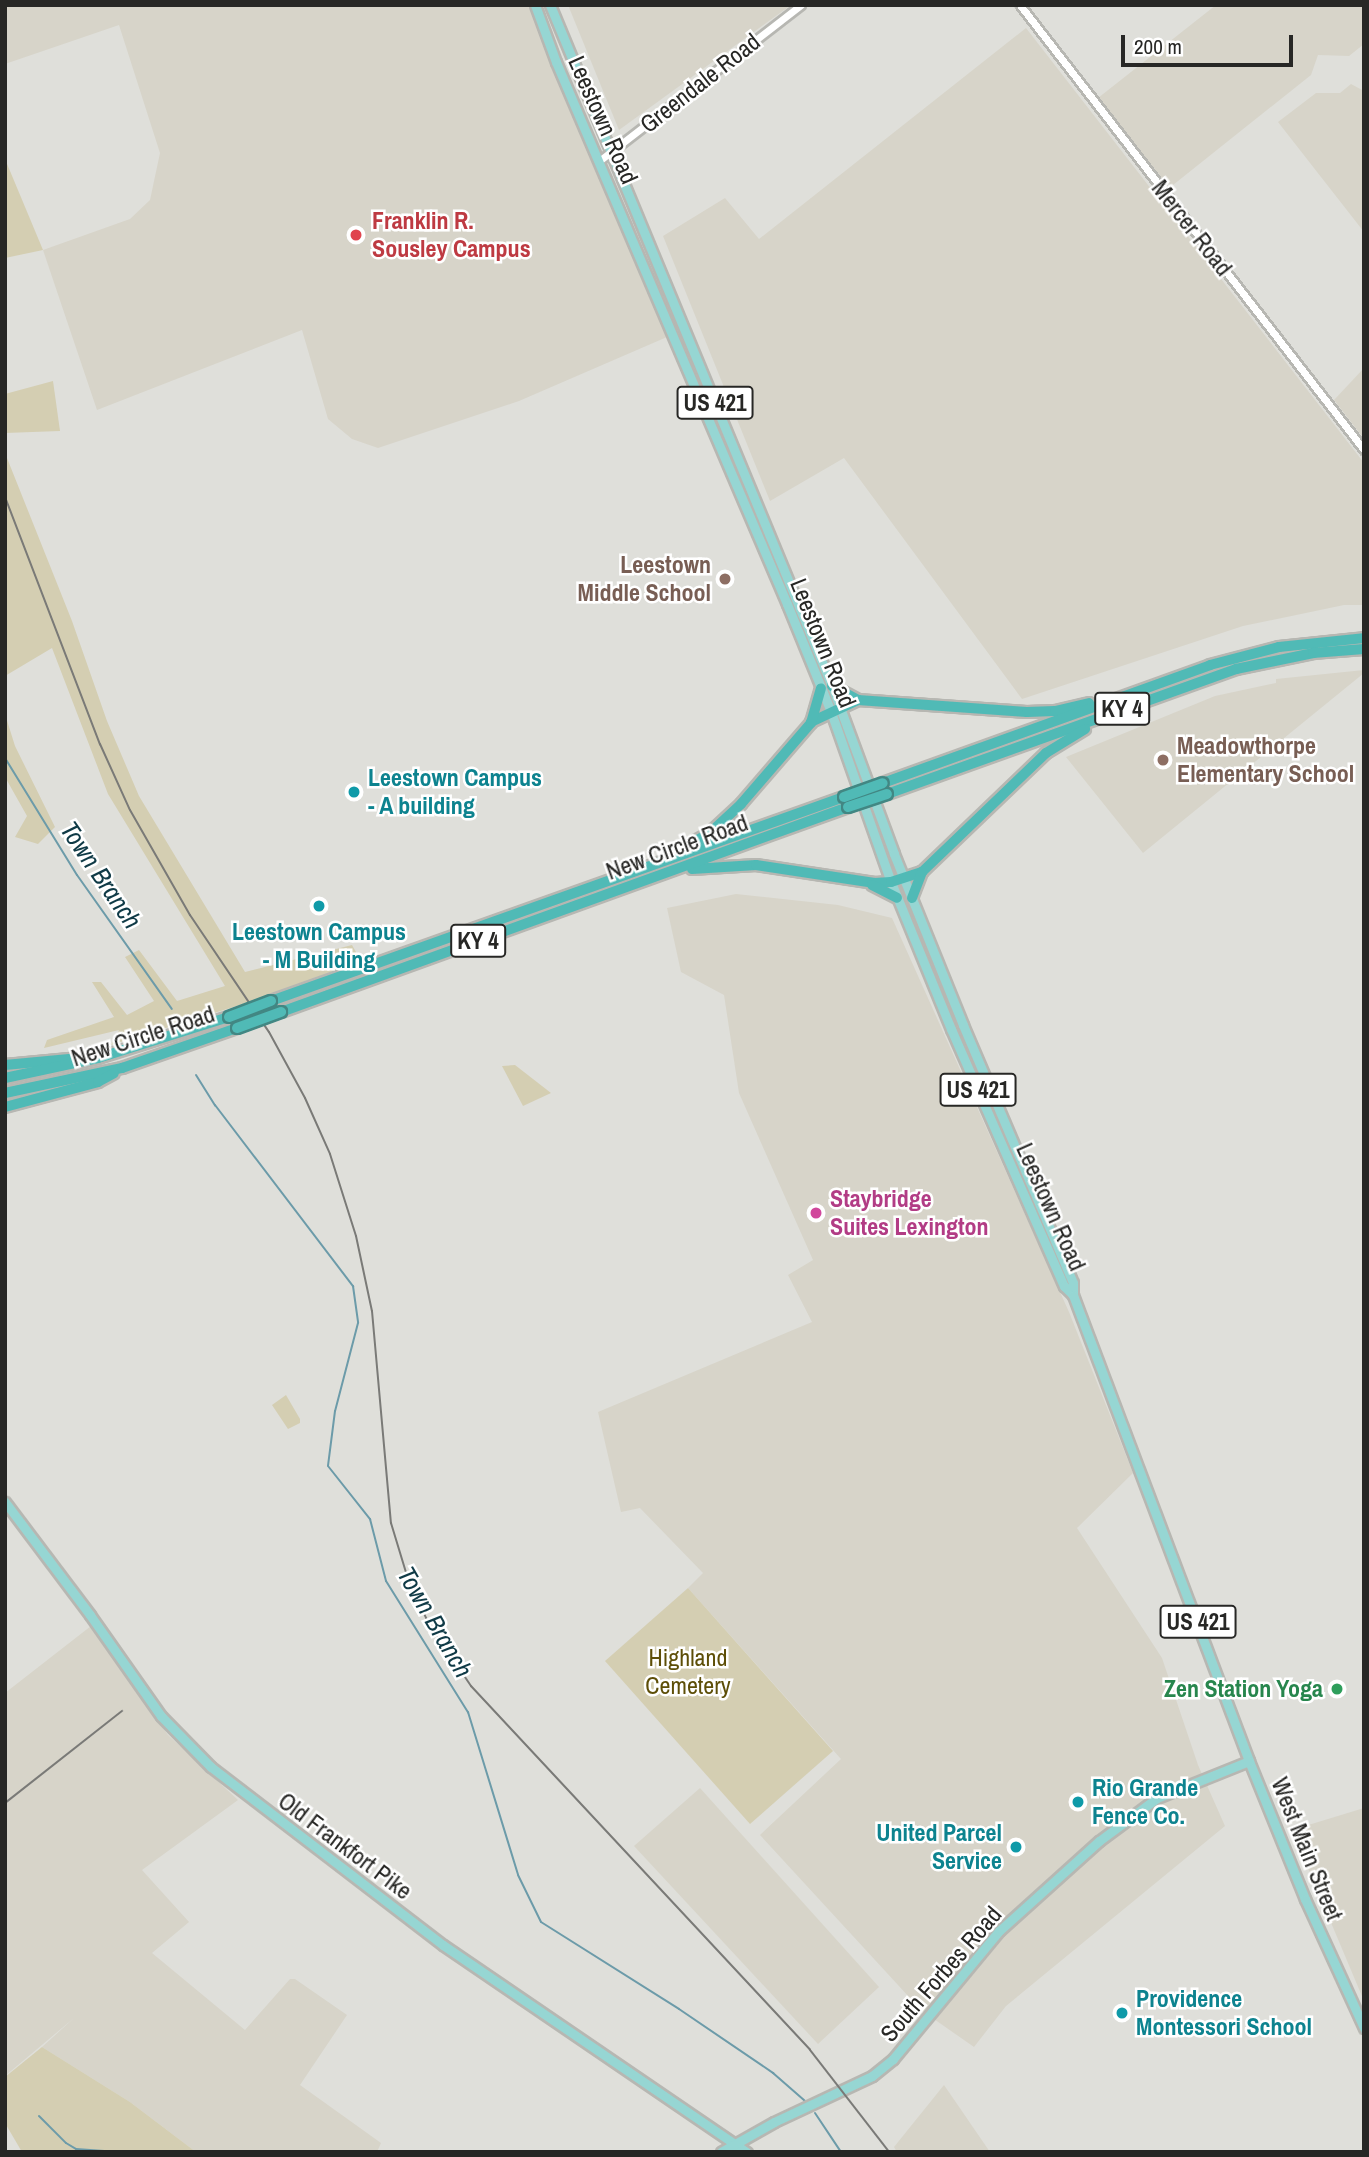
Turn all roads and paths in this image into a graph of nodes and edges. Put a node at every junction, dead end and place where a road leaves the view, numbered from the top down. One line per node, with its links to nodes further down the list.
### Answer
1 (535, 5): 6 (main road, Leestown Road)
2 (550, 5): 5 (main road, Leestown Road)
3 (800, 5): 5 (street, Greendale Road)
4 (1020, 5): 7 (street, Mercer Road)
5 (610, 152): 6 (street, Greendale Road); 10 (main road, Leestown Road / US 421)
6 (600, 161): 10 (main road, Leestown Road / US 421)
7 (1364, 450)
8 (1364, 638): 11 (highway, New Circle Road / KY 4)
9 (1364, 649): 13 (highway, New Circle Road / KY 4)
10 (827, 687): 12 (highway); 14 (main road, Leestown Road / US 421); 15 (highway)
11 (1134, 692): 12 (highway); 16 (highway, New Circle Road / KY 4, bridge)
12 (858, 699): 14 (highway)
13 (1142, 702): 17 (highway, New Circle Road / KY 4, bridge); 18 (highway)
14 (836, 710): 15 (highway); 19 (main road, Leestown Road / US 421); 21 (main road, Leestown Road / US 421)
15 (811, 723): 16 (highway)
16 (654, 864): 24 (highway, New Circle Road / KY 4, bridge)
17 (674, 871): 20 (highway); 26 (highway, New Circle Road / KY 4, bridge)
18 (922, 873): 19 (highway); 23 (highway)
19 (904, 878): 21 (highway); 23 (main road, Leestown Road / US 421)
20 (865, 882): 21 (highway); 22 (highway)
21 (891, 882): 22 (main road, Leestown Road / US 421)
22 (897, 898): 30 (main road, Leestown Road / US 421)
23 (912, 898): 30 (main road, Leestown Road / US 421)
24 (98, 1058): 25 (highway); 27 (highway, New Circle Road / KY 4)
25 (5, 1065)
26 (122, 1068): 28 (highway, New Circle Road / KY 4); 29 (highway)
27 (5, 1077)
28 (5, 1093)
29 (5, 1107)
30 (1073, 1295): 32 (main road, Leestown Road / US 421)
31 (5, 1502): 34 (main road, Old Frankfort Pike)
32 (1250, 1761): 33 (main road, West Main Street / US 421); 34 (main road, South Forbes Road)
33 (1364, 2028)
34 (734, 2143): 35 (main road, South Forbes Road); 36 (main road, Old Frankfort Pike)
35 (721, 2152)
36 (747, 2152)

